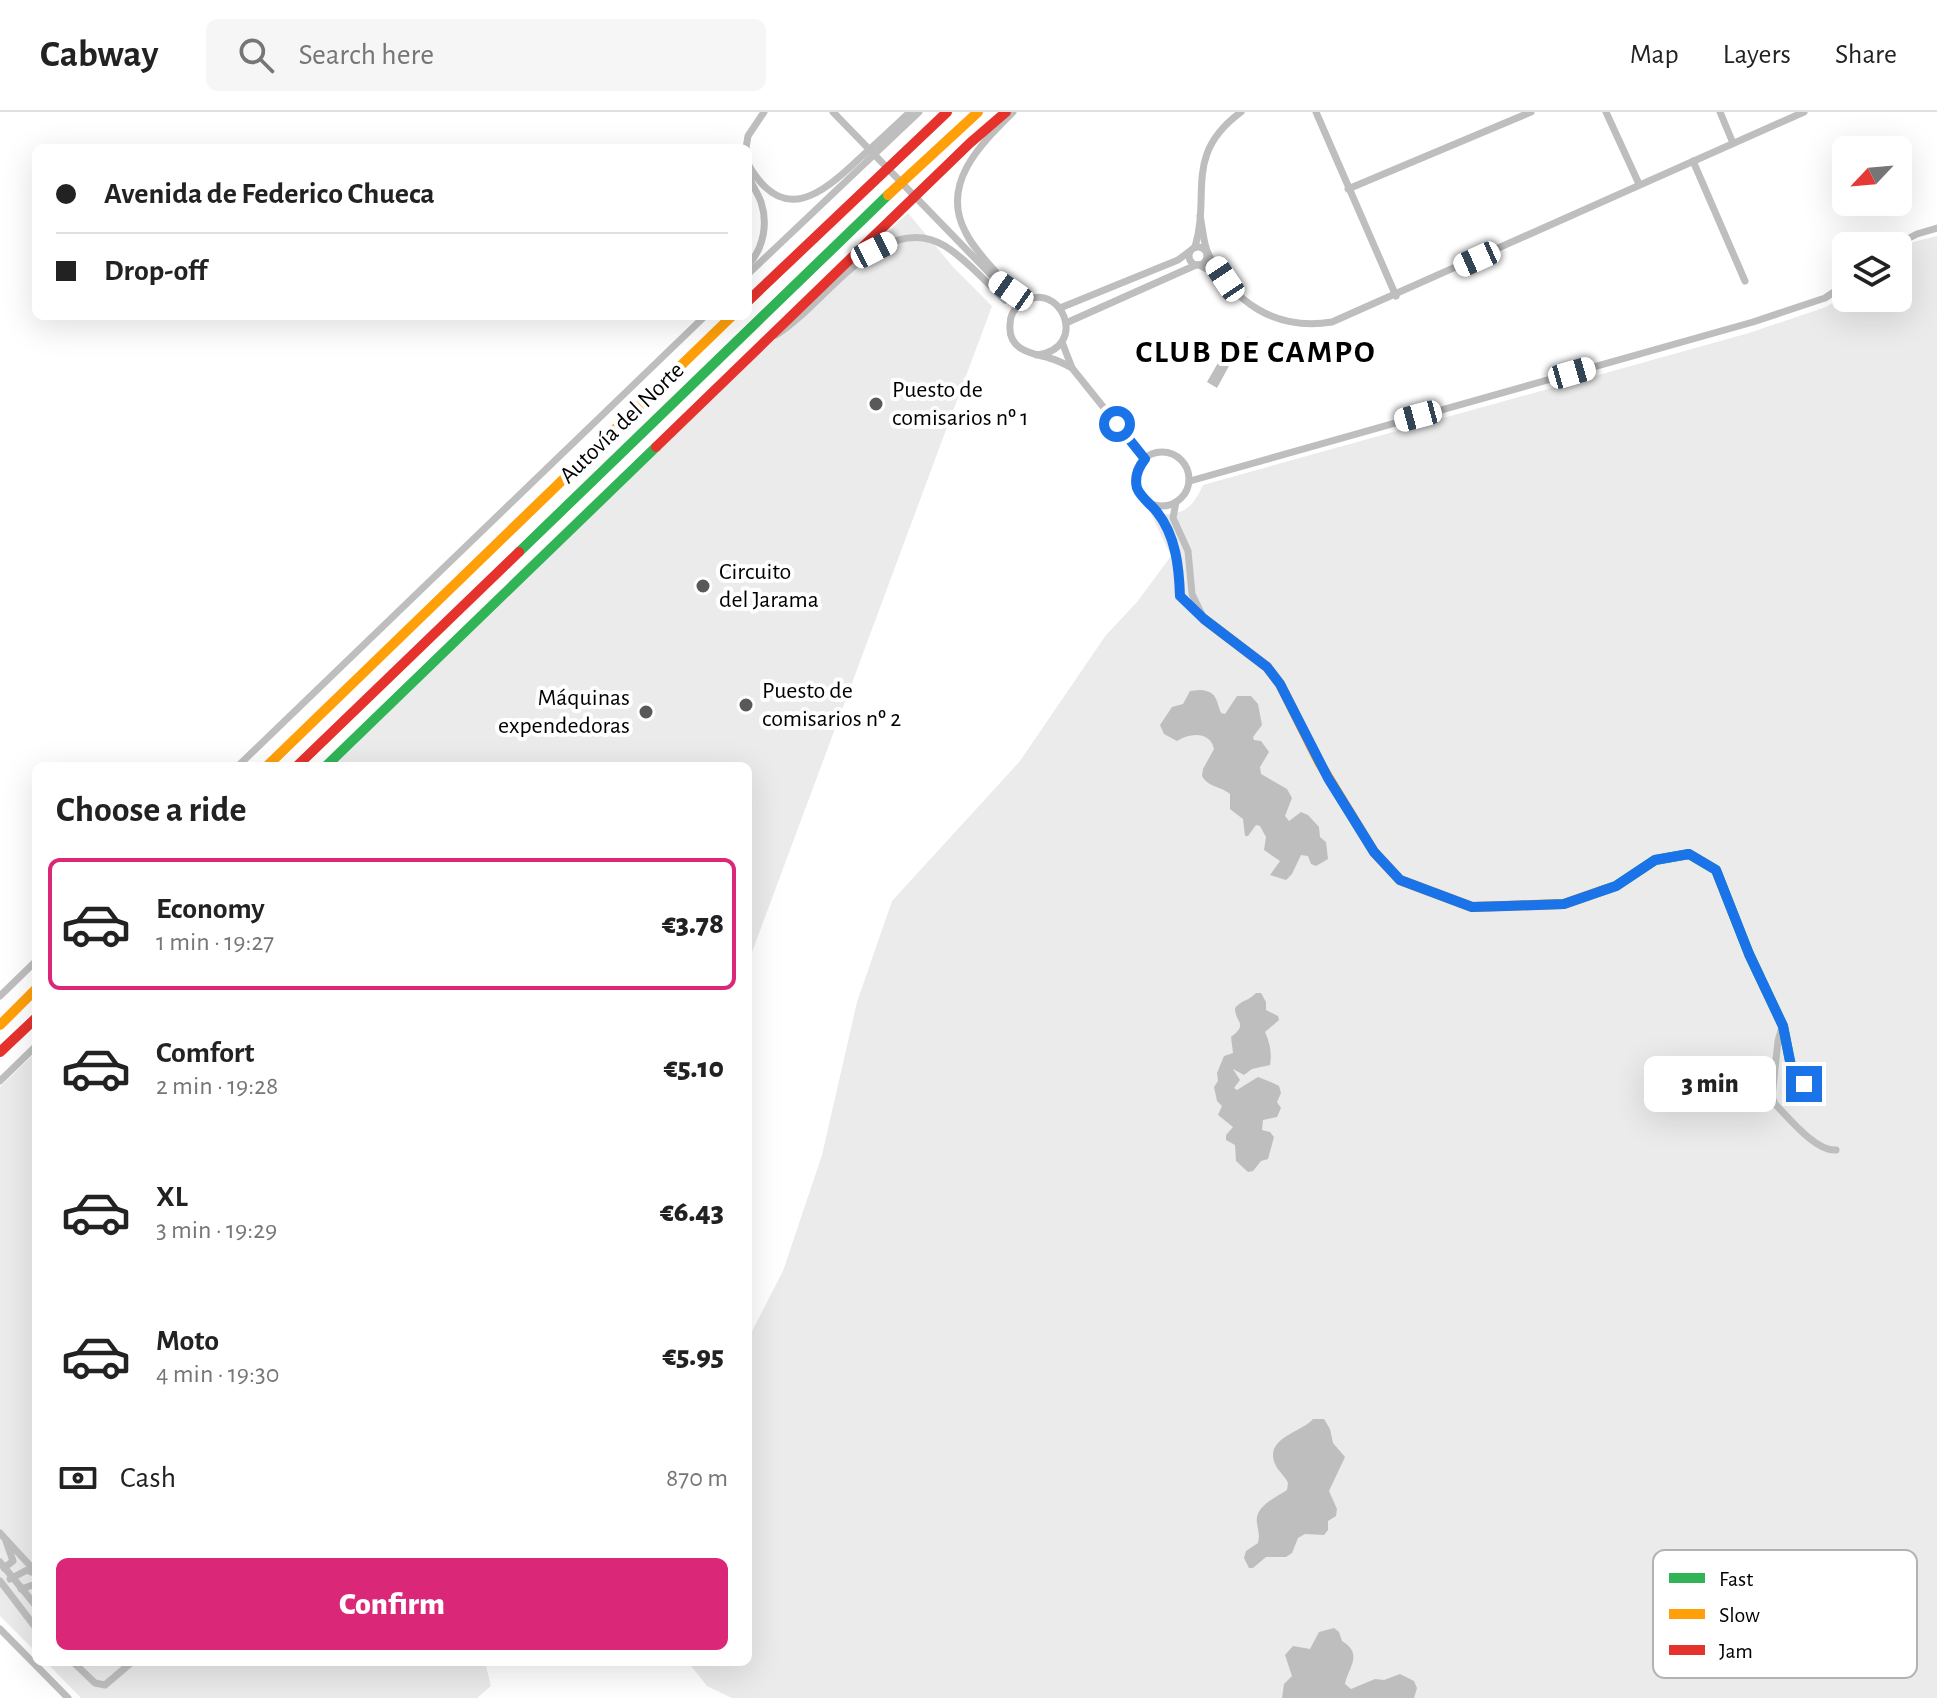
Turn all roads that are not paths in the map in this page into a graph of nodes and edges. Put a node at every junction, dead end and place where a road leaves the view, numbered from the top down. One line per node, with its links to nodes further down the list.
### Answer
1 (764, 112): 16 (street)
2 (833, 112): 31 (street)
3 (910, 112): 18 (street)
4 (919, 112): 29 (street)
5 (947, 112): 36 (main road)
6 (978, 112): 59 (main road, Autovía del Norte)
7 (1006, 112): 45 (main road)
8 (1013, 112): 33 (street)
9 (1241, 112): 22 (street)
10 (1316, 112): 21 (street)
11 (1531, 112): 21 (street)
12 (1606, 112): 20 (street)
13 (1720, 112): 15 (street)
14 (1804, 112): 15 (street)
15 (1733, 143): 17 (street)
16 (747, 144)
17 (1693, 161): 20 (street); 32 (street)
18 (752, 170)
19 (752, 183): 27 (street)
20 (1639, 184): 35 (street)
21 (1348, 189): 35 (street)
22 (1200, 216): 25 (street); 26 (street)
23 (1937, 228): 24 (street)
24 (1912, 237)
25 (1192, 249): 26 (street); 28 (street); 39 (street)
26 (1206, 251): 28 (street); 30 (street)
27 (752, 259)
28 (1198, 265): 30 (street); 44 (street)
29 (752, 270)
30 (1225, 279): 35 (street)
31 (996, 280): 33 (street); 37 (street)
32 (1745, 281)
33 (1011, 291): 38 (street)
34 (1832, 293): 51 (street)
35 (1396, 296)
36 (752, 297)
37 (1005, 300): 40 (street); 45 (street)
38 (1024, 302): 39 (street); 40 (street)
39 (1060, 308): 44 (street)
40 (1012, 315): 48 (street)
41 (695, 320): 46 (street)
42 (701, 320): 46 (street)
43 (728, 320): 58 (main road, Autovía del Norte)
44 (1066, 323): 47 (street)
45 (769, 339): 60 (main road)
46 (681, 340): 57 (street)
47 (1062, 342): 48 (street); 49 (street)
48 (1037, 355): 49 (street)
49 (1072, 368): 50 (street)
50 (1145, 459): 51 (street); 53 (street)
51 (1190, 481): 52 (street)
52 (1176, 502): 53 (street); 55 (street)
53 (1149, 503): 54 (street)
54 (1180, 591): 55 (street); 56 (street)
55 (1192, 594): 56 (street)
56 (1204, 619): 66 (main road)
57 (242, 762)
58 (271, 762)
59 (301, 762)
60 (330, 762)
61 (32, 965): 63 (street)
62 (32, 993): 65 (main road)
63 (0, 996)
64 (32, 1022): 68 (main road)
65 (0, 1025)
66 (1783, 1026): 70 (main road); 72 (street)
67 (32, 1050): 69 (street)
68 (0, 1052)
69 (0, 1081)
70 (1794, 1081): 71 (street); 71 (street)
71 (1788, 1096): 72 (street)
72 (1775, 1104): 73 (street)
73 (1836, 1150)
74 (1, 1532): 75 (street); 76 (street); 77 (street)
75 (0, 1544)
76 (2, 1565): 79 (street)
77 (32, 1568)
78 (32, 1572): 79 (street)
79 (11, 1578): 80 (street); 82 (street)
80 (2, 1583): 84 (street)
81 (32, 1585): 82 (street)
82 (21, 1589): 83 (street)
83 (32, 1601)
84 (32, 1623)
85 (0, 1629): 86 (street)
86 (8, 1637): 87 (street); 88 (street)
87 (0, 1643)
88 (32, 1661)
89 (37, 1666): 92 (street)
90 (77, 1666): 91 (street)
91 (127, 1666)
92 (68, 1698)

